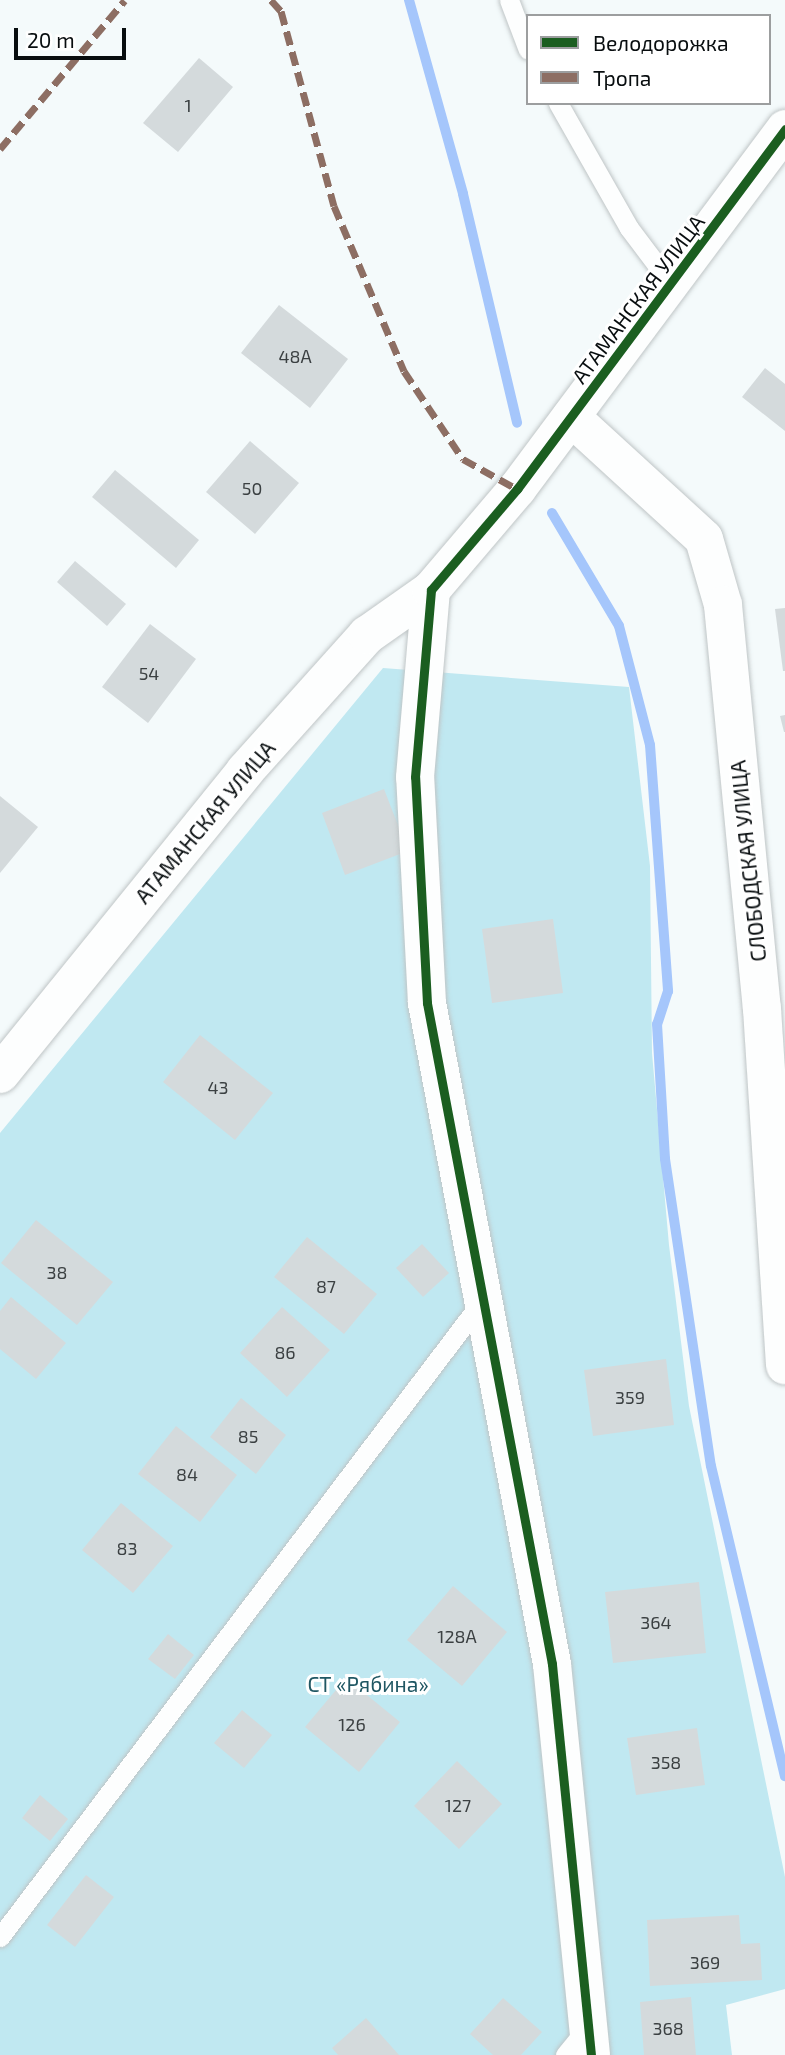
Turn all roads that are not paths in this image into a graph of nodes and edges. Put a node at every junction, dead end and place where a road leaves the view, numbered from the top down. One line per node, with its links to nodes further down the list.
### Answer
1 (509, 0): 2 (lane)
2 (526, 45)
3 (559, 105): 5 (lane)
4 (785, 129): 5 (street, АТАМАНСКАЯ УЛИЦА)
5 (672, 285): 6 (street, АТАМАНСКАЯ УЛИЦА)
6 (572, 417): 7 (street, АТАМАНСКАЯ УЛИЦА); 9 (street, СЛОБОДСКАЯ УЛИЦА)
7 (431, 590): 10 (street, АТАМАНСКАЯ УЛИЦА); 11 (street)
8 (785, 978): 9 (street)
9 (762, 1009): 12 (street, СЛОБОДСКАЯ УЛИЦА)
10 (0, 1074)
11 (483, 1300): 13 (lane); 14 (street)
12 (785, 1365)
13 (0, 1937)
14 (590, 2040): 15 (lane)
15 (565, 2055)

